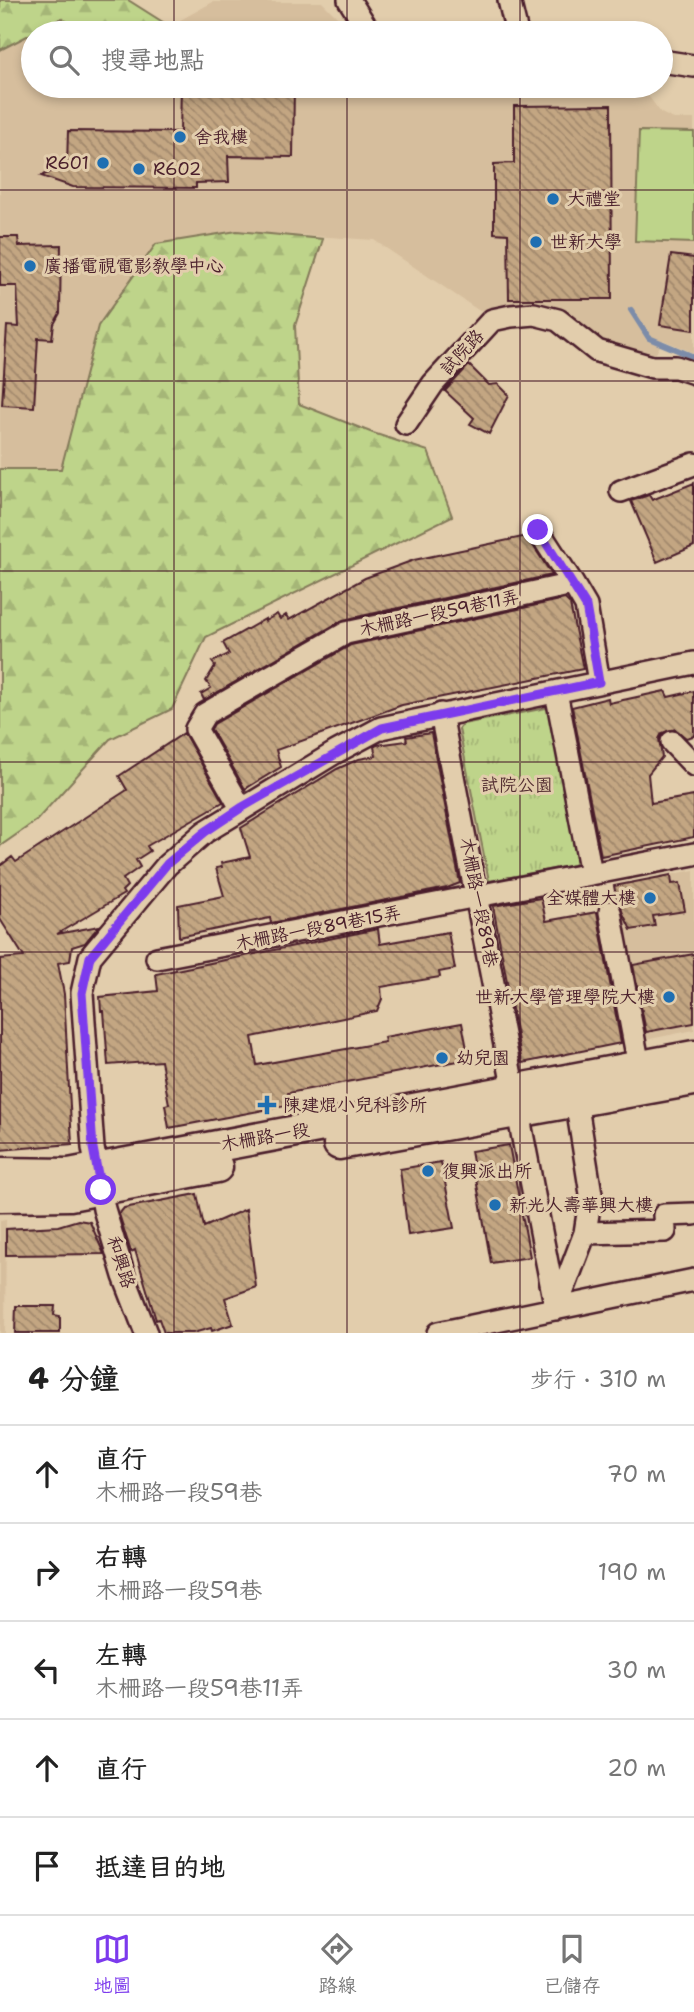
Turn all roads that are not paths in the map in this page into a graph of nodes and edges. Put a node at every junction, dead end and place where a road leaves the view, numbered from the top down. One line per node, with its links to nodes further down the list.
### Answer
1 (349, 0): 3 (street)
2 (509, 0): 4 (street)
3 (362, 21)
4 (514, 21)
5 (673, 63): 6 (street)
6 (694, 66)
7 (694, 373): 8 (street, 試院路)
8 (406, 424)
9 (694, 464): 10 (street)
10 (621, 491)
11 (538, 530): 12 (street)
12 (573, 584): 14 (street); 19 (street, 木柵路一段59巷11弄)
13 (694, 663): 14 (street, 和興路)
14 (599, 682): 15 (street, 和興路)
15 (556, 692): 16 (street, 和興路); 21 (street)
16 (441, 714): 19 (street, 和興路); 22 (street, 木柵路一段89巷)
17 (672, 742): 18 (street)
18 (694, 765)
19 (241, 808): 31 (street, 和興路)
20 (694, 854): 21 (street, 木柵路一段89巷15弄)
21 (591, 873): 22 (street, 木柵路一段89巷15弄)
22 (478, 896): 24 (street, 木柵路一段89巷15弄); 28 (street, 木柵路一段89巷)
23 (610, 912): 26 (street)
24 (157, 958)
25 (694, 1056): 26 (main road, 木柵路一段)
26 (639, 1066): 28 (main road, 木柵路一段)
27 (694, 1080): 29 (main road, 木柵路一段)
28 (517, 1100): 29 (main road, 木柵路一段); 31 (main road, 木柵路一段); 36 (street, 木柵路一段89巷)
29 (576, 1101): 34 (street)
30 (0, 1173): 31 (main road, 木柵路一段)
31 (98, 1179): 32 (main road, 木柵路一段); 37 (street, 和興路)
32 (0, 1196)
33 (694, 1214): 34 (street)
34 (585, 1233): 36 (street)
35 (694, 1280): 36 (street)
36 (556, 1309): 38 (street)
37 (146, 1333)
38 (438, 1333)

